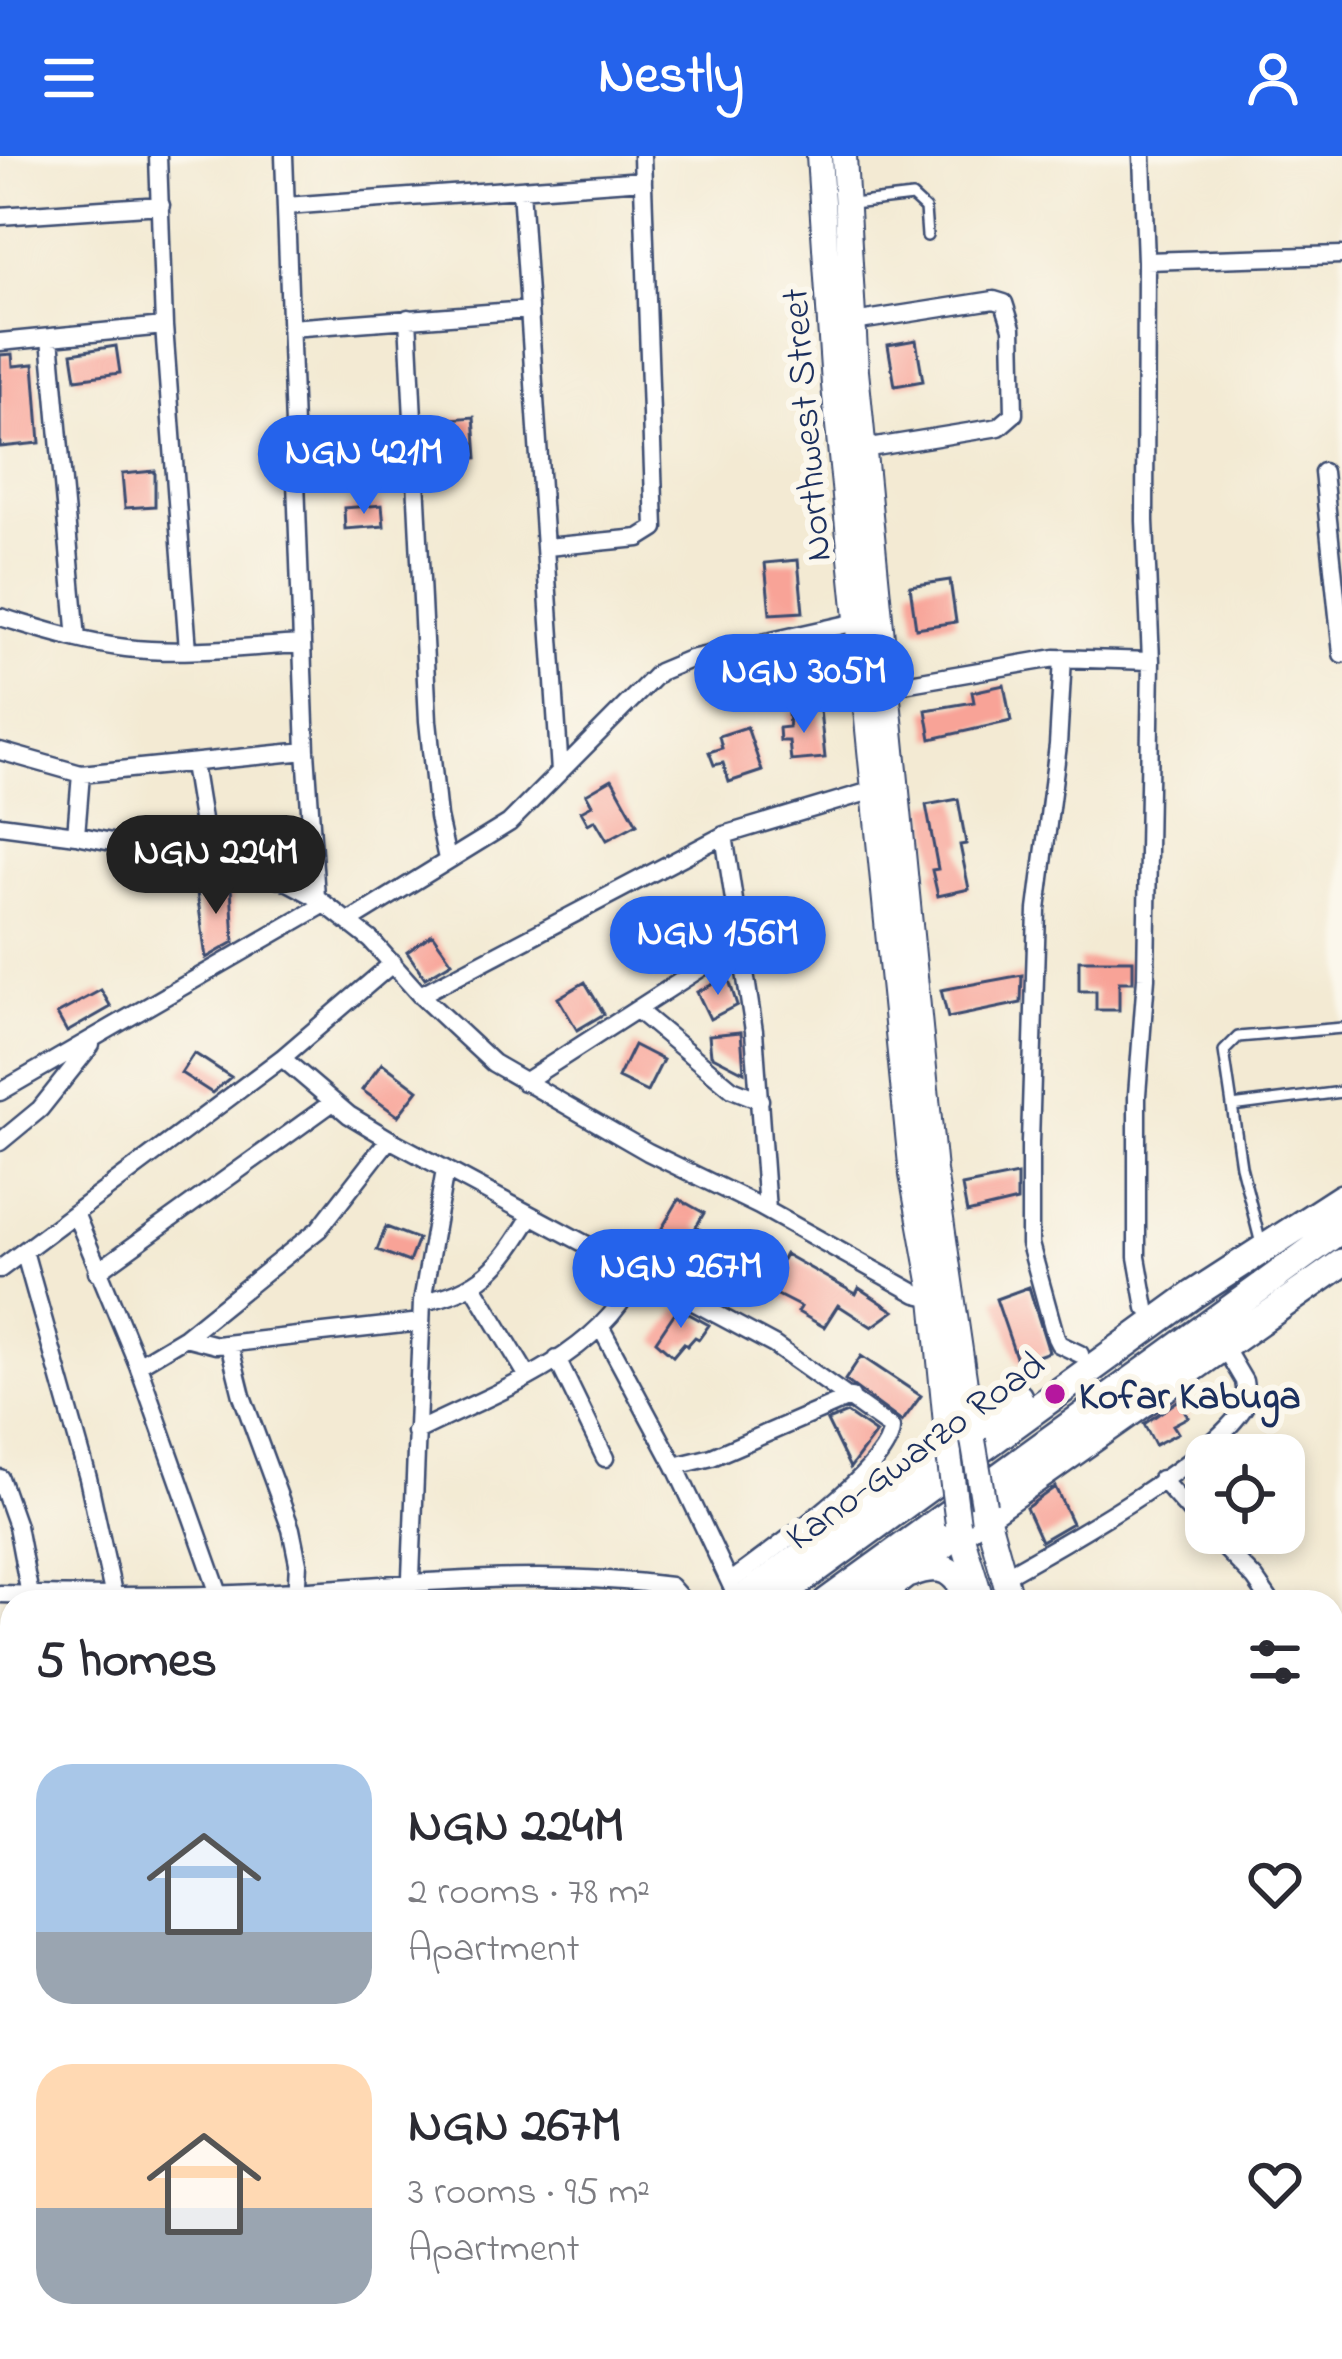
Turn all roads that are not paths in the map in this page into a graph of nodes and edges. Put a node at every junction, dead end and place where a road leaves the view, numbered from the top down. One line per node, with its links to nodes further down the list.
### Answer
1 (158, 156): 10 (street)
2 (284, 156): 11 (street)
3 (642, 156): 7 (street)
4 (819, 156): 27 (main road, Northwest Street)
5 (844, 156): 9 (main road, Northwest Street)
6 (1142, 156): 15 (street)
7 (643, 180): 8 (street); 25 (street)
8 (521, 189): 11 (street); 16 (street)
9 (847, 204): 13 (lane); 18 (main road, Northwest Street)
10 (161, 205): 12 (street); 19 (street)
11 (286, 206): 20 (street)
12 (0, 216)
13 (927, 236)
14 (1342, 255): 15 (street)
15 (1146, 261): 33 (street)
16 (528, 310): 17 (street); 25 (street)
17 (408, 318): 20 (street); 44 (street)
18 (853, 322): 23 (main road, Northwest Street); 23 (street)
19 (164, 326): 21 (street); 30 (street)
20 (290, 328): 29 (street)
21 (50, 338): 22 (street); 28 (street)
22 (0, 342)
23 (863, 448): 34 (main road, Northwest Street)
24 (1323, 472): 31 (street)
25 (547, 547): 38 (street)
26 (0, 617): 28 (street)
27 (857, 622): 38 (street); 40 (main road, Northwest Street)
28 (77, 639): 30 (street)
29 (302, 644): 30 (street); 36 (street)
30 (188, 650)
31 (1342, 654)
32 (1063, 658): 33 (street); 34 (street); 85 (street)
33 (1151, 661): 78 (street)
34 (886, 687): 81 (main road, Northwest Street)
35 (0, 751): 39 (street)
36 (306, 751): 37 (street); 46 (street)
37 (193, 764): 39 (street); 45 (street)
38 (560, 772): 44 (street)
39 (81, 774): 42 (street)
40 (874, 790): 43 (street); 76 (main road, Northwest Street)
41 (0, 825): 42 (street)
42 (76, 835): 45 (street)
43 (724, 835): 48 (street); 50 (street)
44 (447, 859): 47 (street)
45 (208, 863): 46 (street)
46 (321, 901): 47 (street); 53 (street)
47 (350, 921): 49 (street)
48 (740, 943): 51 (street); 58 (street)
49 (393, 963): 50 (street); 54 (street)
50 (420, 995): 55 (street)
51 (637, 1010): 55 (street); 58 (street)
52 (1342, 1028): 60 (lane)
53 (99, 1035): 56 (street); 62 (street)
54 (282, 1058): 59 (street); 66 (street)
55 (524, 1082): 65 (street)
56 (0, 1092)
57 (1342, 1092): 60 (lane)
58 (760, 1100): 65 (street)
59 (333, 1102): 61 (street); 74 (street)
60 (1232, 1106): 69 (lane)
61 (389, 1139): 63 (street); 82 (street)
62 (0, 1142)
63 (445, 1170): 67 (street); 77 (street)
64 (1342, 1198): 69 (main road, Kano-Gwarzo Road)
65 (767, 1210): 76 (street)
66 (75, 1213): 70 (street); 74 (street)
67 (530, 1216): 73 (street); 75 (street)
68 (1342, 1228): 112 (main road)
69 (1266, 1244): 78 (main road); 111 (main road, Kano-Gwarzo Road)
70 (24, 1252): 72 (street); 102 (street)
71 (1342, 1263): 84 (main road)
72 (0, 1269)
73 (638, 1271): 80 (street); 89 (street)
74 (97, 1272): 87 (street)
75 (474, 1287): 77 (street); 88 (street)
76 (934, 1298): 81 (main road, Northwest Street)
77 (422, 1302): 79 (street)
78 (1146, 1308): 85 (main road)
79 (421, 1322): 83 (street); 90 (street)
80 (601, 1328): 86 (street); 93 (street)
81 (948, 1330): 91 (main road)
82 (185, 1336): 83 (street); 87 (street)
83 (229, 1344): 104 (street)
84 (1224, 1347): 95 (street); 97 (main road)
85 (1080, 1354): 91 (main road)
86 (557, 1359): 88 (street); 92 (street)
87 (138, 1365): 103 (street)
88 (527, 1375): 90 (street)
89 (851, 1397): 93 (street); 109 (street)
90 (415, 1432): 100 (street)
91 (960, 1443): 97 (main road, bridge); 110 (main road)
92 (605, 1458)
93 (675, 1466): 108 (street)
94 (0, 1478): 101 (street)
95 (1161, 1479): 96 (street); 116 (street)
96 (1185, 1506)
97 (972, 1519): 99 (main road); 115 (main road); 116 (main road)
98 (1231, 1554): 117 (street)
99 (906, 1575): 113 (main road); 114 (main road)
100 (409, 1580): 105 (street); 106 (street); 107 (street)
101 (29, 1590)
102 (113, 1590)
103 (218, 1590)
104 (296, 1590)
105 (338, 1590)
106 (409, 1590)
107 (674, 1590)
108 (733, 1590)
109 (740, 1590)
110 (742, 1590)
111 (787, 1590)
112 (844, 1590)
113 (886, 1590)
114 (968, 1590)
115 (978, 1590)
116 (1007, 1590)
117 (1263, 1590)

